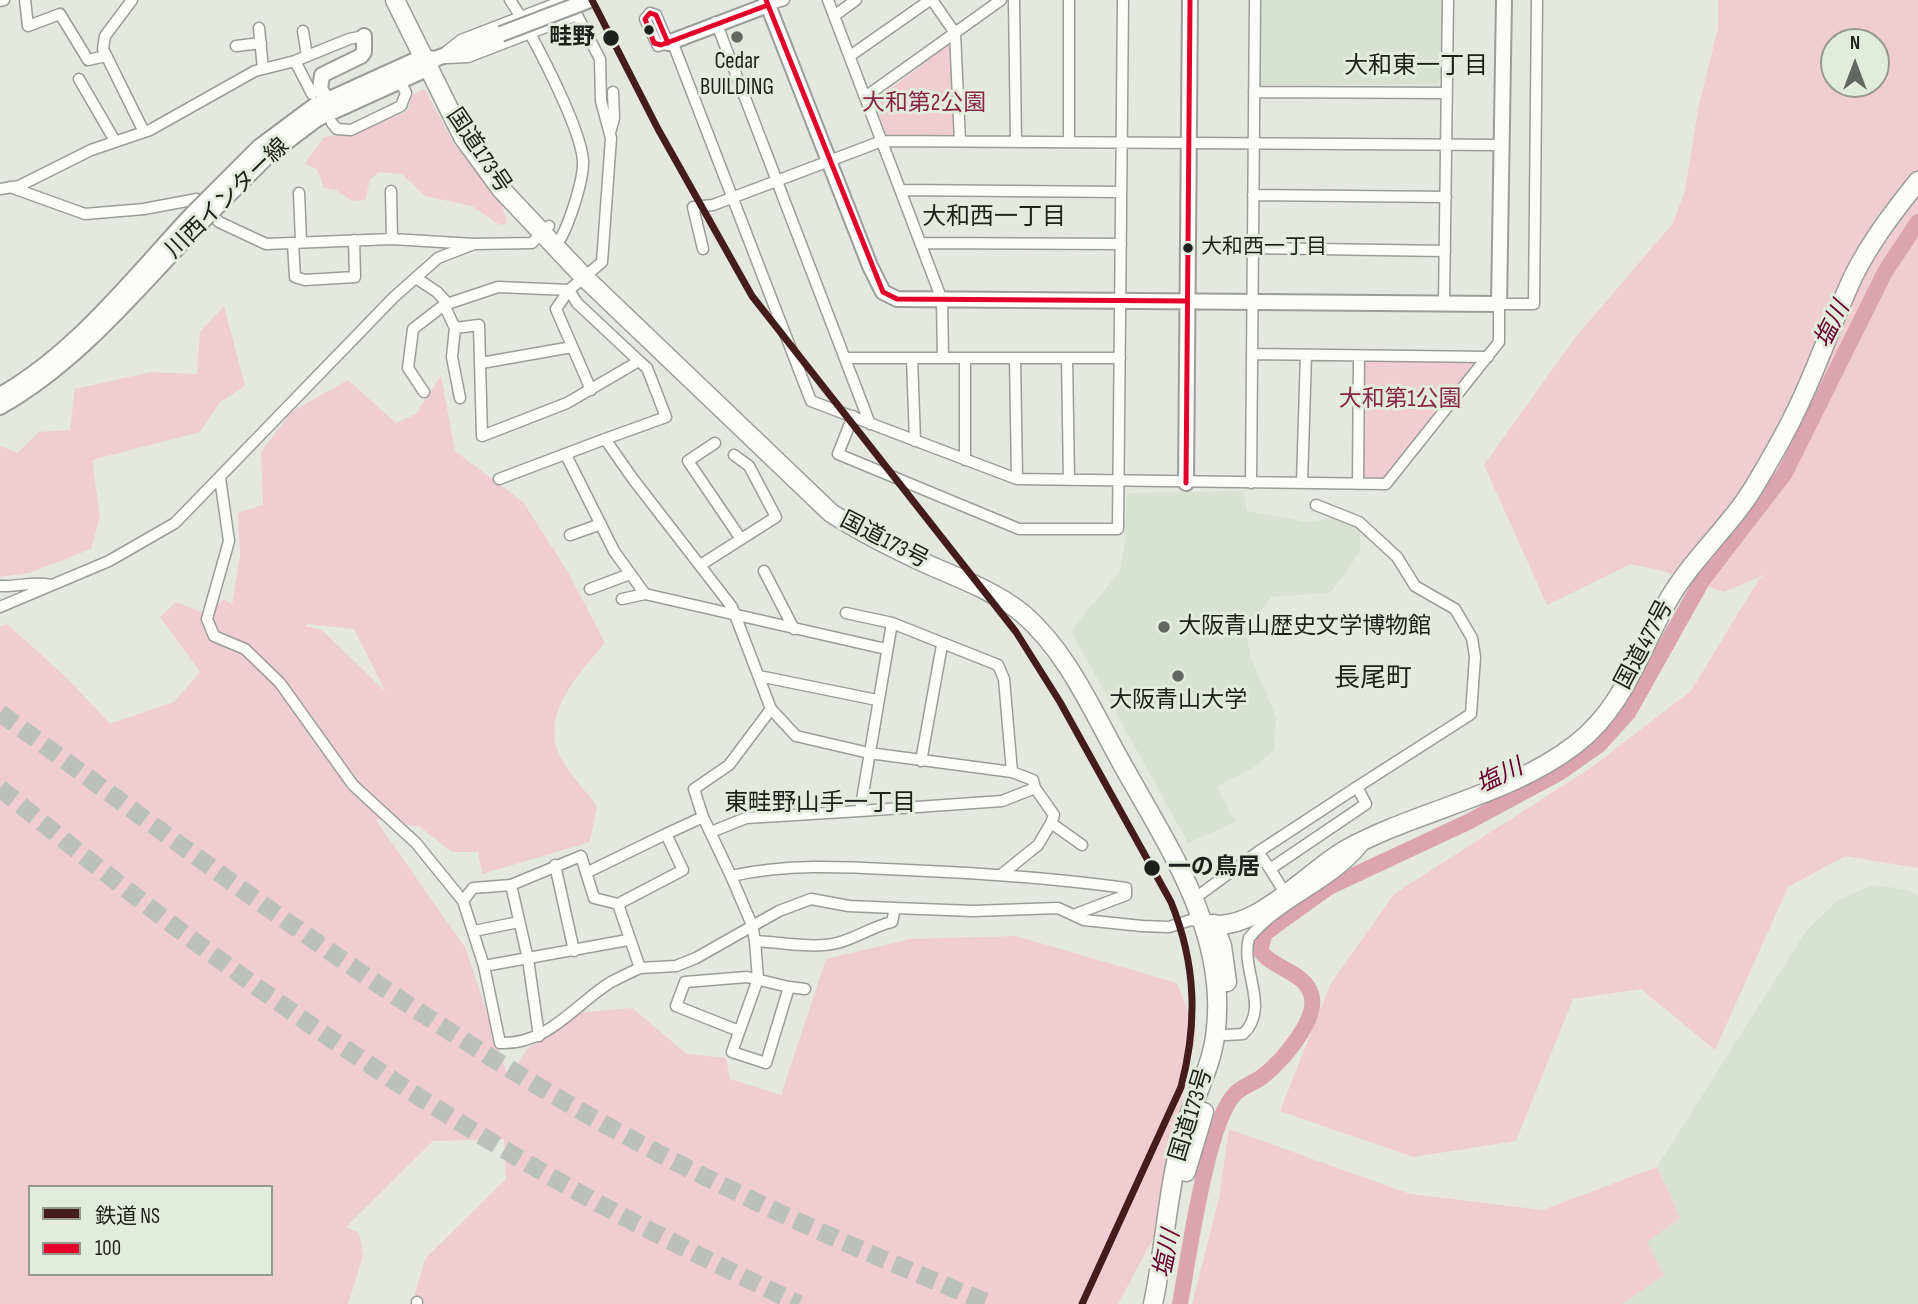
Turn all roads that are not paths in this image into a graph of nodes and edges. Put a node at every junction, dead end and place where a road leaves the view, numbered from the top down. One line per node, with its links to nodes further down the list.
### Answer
1 (132, 0): 35 (street)
2 (395, 0): 39 (highway, 国道173号)
3 (409, 0): 39 (highway, 国道173号)
4 (510, 0): 23 (street)
5 (565, 0): 23 (street)
6 (574, 0): 24 (street)
7 (590, 0): 39 (street, bridge)
8 (784, 0): 22 (street)
9 (828, 0): 25 (street)
10 (856, 0): 25 (street)
11 (931, 0): 29 (street); 37 (street)
12 (1002, 0): 29 (street)
13 (1014, 0): 55 (street)
14 (1069, 0): 56 (street)
15 (1123, 0): 57 (street)
16 (1190, 0): 58 (street)
17 (1255, 0): 44 (street)
18 (1448, 0): 45 (street)
19 (1504, 0): 61 (street)
20 (1537, 0): 93 (street)
21 (28, 1): 35 (street)
22 (767, 2): 26 (street); 63 (street)
23 (520, 15): 30 (street); 39 (street)
24 (577, 15): 30 (street); 51 (street)
25 (834, 16): 37 (street)
26 (716, 22): 32 (street); 64 (street)
27 (259, 28): 33 (street)
28 (303, 31): 36 (street)
29 (955, 33): 47 (street); 54 (street)
30 (528, 34): 39 (street); 75 (street)
31 (364, 36): 36 (street); 48 (street)
32 (665, 42): 73 (street)
33 (261, 43): 34 (street); 40 (street)
34 (236, 46)
35 (106, 56): 50 (street)
36 (307, 56): 38 (street)
37 (850, 56): 47 (street)
38 (295, 61): 40 (street); 46 (street)
39 (428, 62): 42 (street, 川西インター線); 48 (street, 川西インター線); 75 (highway, 国道173号)
40 (263, 69): 50 (street)
41 (79, 79): 52 (street)
42 (400, 81): 49 (street); 62 (street, 川西インター線)
43 (613, 92): 51 (street)
44 (1254, 92): 45 (street); 59 (street)
45 (1447, 93): 60 (street)
46 (312, 94)
47 (865, 97): 53 (street)
48 (327, 100): 62 (street, 川西インター線)
49 (332, 123)
50 (144, 132): 52 (street)
51 (610, 134): 85 (street)
52 (116, 141): 66 (street)
53 (882, 141): 54 (street); 63 (street); 67 (street)
54 (960, 141): 55 (street)
55 (1016, 141): 56 (street)
56 (1069, 142): 57 (street)
57 (1122, 142): 58 (street); 69 (street)
58 (1189, 143): 59 (street); 90 (street)
59 (1254, 144): 60 (street); 71 (street)
60 (1446, 145): 61 (street); 72 (street)
61 (1501, 145): 93 (street)
62 (264, 151): 74 (street, 川西インター線, bridge)
63 (827, 160): 64 (street); 88 (street)
64 (776, 180): 73 (street); 101 (street)
65 (1918, 181): 164 (highway, 国道477号)
66 (5, 188): 78 (street)
67 (901, 190): 69 (street); 79 (street)
68 (391, 191): 76 (street)
69 (1121, 192): 81 (street)
70 (299, 193): 78 (street)
71 (1253, 195): 72 (street); 82 (street)
72 (1446, 197): 84 (street)
73 (731, 198): 83 (street); 115 (street)
74 (198, 218): 112 (street, 川西インター線); 114 (street, 川西インター線)
75 (551, 233): 80 (street); 85 (highway, 国道173号)
76 (391, 239): 77 (street); 80 (street)
77 (354, 240): 78 (street); 78 (street)
78 (297, 242)
79 (921, 243): 81 (street); 88 (street)
80 (474, 244): 86 (street)
81 (1121, 244): 89 (street)
82 (1253, 248): 84 (street); 91 (street)
83 (703, 249)
84 (1445, 251): 92 (street)
85 (587, 274): 87 (street); 173 (highway, 国道173号); 180 (highway, 国道173号)
86 (416, 278): 94 (street); 123 (street)
87 (569, 290): 94 (street); 96 (street); 108 (street)
88 (942, 300): 89 (street); 103 (street)
89 (1120, 300): 90 (street); 107 (street)
90 (1187, 301): 91 (street); 128 (street)
91 (1252, 302): 92 (street); 97 (street)
92 (1444, 304): 93 (street)
93 (1499, 304): 100 (street)
94 (446, 305): 95 (street); 111 (street)
95 (455, 328): 109 (street); 113 (street)
96 (572, 347): 109 (street); 110 (street)
97 (1252, 354): 98 (street); 129 (street)
98 (1307, 355): 99 (street); 130 (street)
99 (1359, 356): 100 (street); 131 (street)
100 (1489, 357): 131 (street)
101 (845, 358): 102 (street); 116 (street)
102 (912, 358): 103 (street); 118 (street)
103 (943, 358): 104 (street)
104 (965, 358): 105 (street); 122 (street)
105 (1015, 358): 106 (street); 124 (street)
106 (1067, 358): 107 (street); 126 (street)
107 (1120, 358): 127 (street)
108 (639, 361): 110 (street); 117 (street)
109 (481, 363): 110 (street)
110 (591, 390)
111 (424, 392)
112 (0, 395)
113 (460, 398)
114 (0, 407)
115 (853, 416): 116 (street); 127 (street)
116 (870, 424): 118 (street)
117 (606, 439): 120 (street); 136 (street)
118 (915, 440): 122 (street)
119 (715, 443): 135 (street)
120 (566, 455): 125 (street); 133 (street)
121 (734, 455): 135 (street)
122 (965, 460): 124 (street)
123 (220, 478): 139 (street); 175 (street)
124 (1017, 479): 126 (street)
125 (499, 480)
126 (1069, 480): 127 (street)
127 (1119, 482): 128 (street)
128 (1186, 483): 129 (street)
129 (1251, 483): 130 (street)
130 (1302, 483): 131 (street)
131 (1358, 484)
132 (1316, 505): 157 (street)
133 (601, 524): 134 (street); 138 (street)
134 (570, 535)
135 (741, 539): 136 (street)
136 (702, 565): 146 (street)
137 (764, 571): 148 (street)
138 (631, 574): 141 (street); 142 (street)
139 (51, 584): 140 (street); 144 (street)
140 (0, 586)
141 (590, 589)
142 (645, 594): 143 (street); 146 (street)
143 (622, 599)
144 (0, 607)
145 (846, 613): 147 (street)
146 (736, 617): 148 (street); 151 (street)
147 (892, 623): 149 (street); 150 (street)
148 (794, 629): 150 (street)
149 (942, 645): 155 (street); 156 (street)
150 (886, 649): 152 (street)
151 (760, 676): 152 (street); 153 (street)
152 (877, 700): 154 (street)
153 (771, 709): 154 (street); 160 (street)
154 (869, 753): 155 (street); 159 (street)
155 (921, 761): 156 (street)
156 (1012, 772): 158 (street)
157 (1357, 787): 166 (street); 168 (street)
158 (1035, 788): 159 (street); 161 (street)
159 (860, 811): 162 (street)
160 (704, 817): 162 (street); 163 (street)
161 (1051, 823): 165 (street); 170 (street)
162 (711, 832): 171 (street)
163 (666, 834): 169 (street); 176 (street)
164 (1369, 838): 174 (highway, 国道477号); 193 (street)
165 (1082, 845)
166 (1258, 852): 168 (street); 173 (street)
167 (555, 865): 169 (street); 172 (street); 185 (street)
168 (1270, 869): 174 (street)
169 (586, 873): 176 (street)
170 (1002, 874): 171 (street); 178 (street)
171 (731, 876): 181 (street)
172 (511, 885): 175 (street); 179 (street)
173 (1202, 893): 180 (highway, 国道173号)
174 (1285, 893): 180 (highway, 国道477号)
175 (463, 901): 182 (street)
176 (618, 904): 183 (street)
177 (895, 908): 178 (street); 181 (street); 184 (street)
178 (1076, 914): 180 (street)
179 (519, 922): 182 (street); 186 (street)
180 (1209, 924): 193 (highway, 国道173号); 195 (highway, 国道173号)
181 (752, 925): 184 (street); 188 (street)
182 (474, 931): 187 (street)
183 (628, 940): 185 (street); 188 (street)
184 (755, 941): 189 (street)
185 (574, 951): 186 (street)
186 (528, 959): 187 (street); 194 (street)
187 (484, 966): 194 (street)
188 (640, 968): 194 (street)
189 (758, 979): 190 (street); 192 (street); 192 (street)
190 (789, 986): 191 (street); 192 (street)
191 (805, 989)
192 (739, 1031)
193 (1226, 1035): 196 (highway, 国道173号)
194 (539, 1036)
195 (1153, 1304)
196 (1163, 1304)

